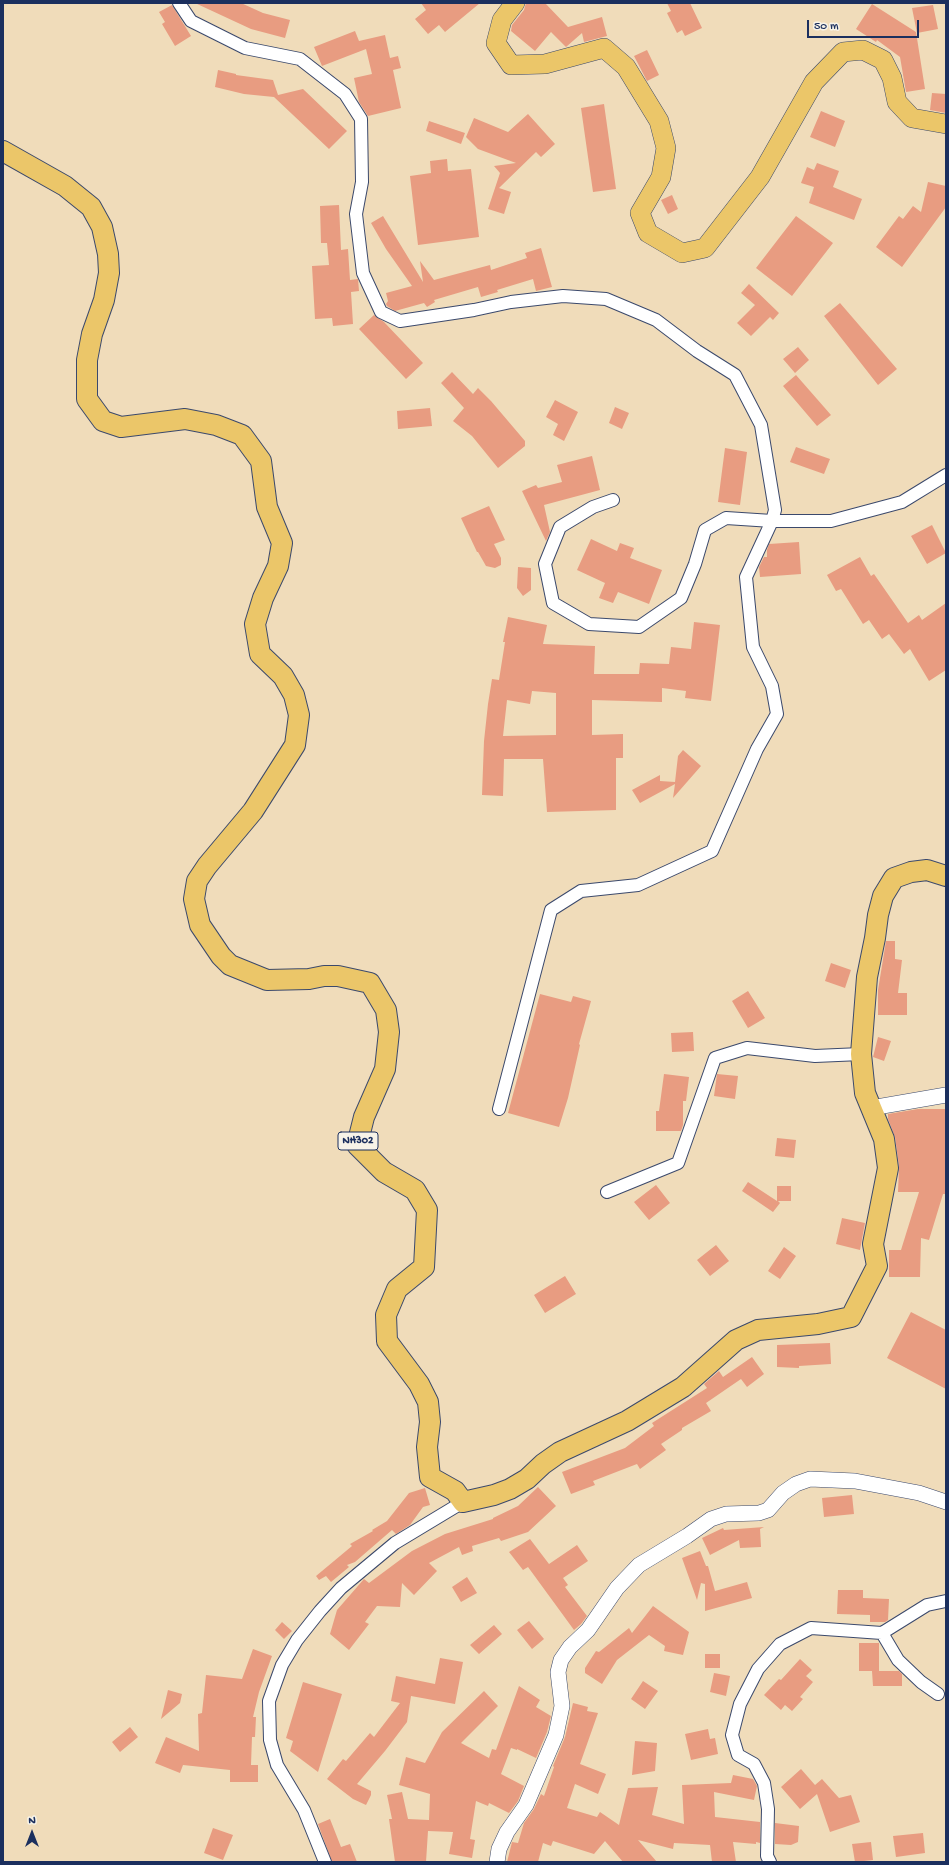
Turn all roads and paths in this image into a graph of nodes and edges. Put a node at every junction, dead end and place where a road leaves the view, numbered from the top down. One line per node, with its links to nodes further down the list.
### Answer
1 (179, 3): 7 (street)
2 (515, 3): 3 (main road)
3 (946, 124)
4 (3, 151): 14 (highway, NH302)
5 (946, 475): 7 (street)
6 (613, 500): 7 (street)
7 (772, 521): 12 (street)
8 (946, 876): 9 (highway)
9 (861, 1054): 11 (highway); 13 (street)
10 (946, 1095): 11 (street)
11 (871, 1108): 14 (highway)
12 (499, 1109)
13 (606, 1192)
14 (463, 1502): 19 (street)
15 (946, 1502): 20 (street)
16 (946, 1601): 17 (street)
17 (882, 1633): 18 (street); 21 (street)
18 (938, 1694)
19 (325, 1862)
20 (497, 1862)
21 (770, 1862)

